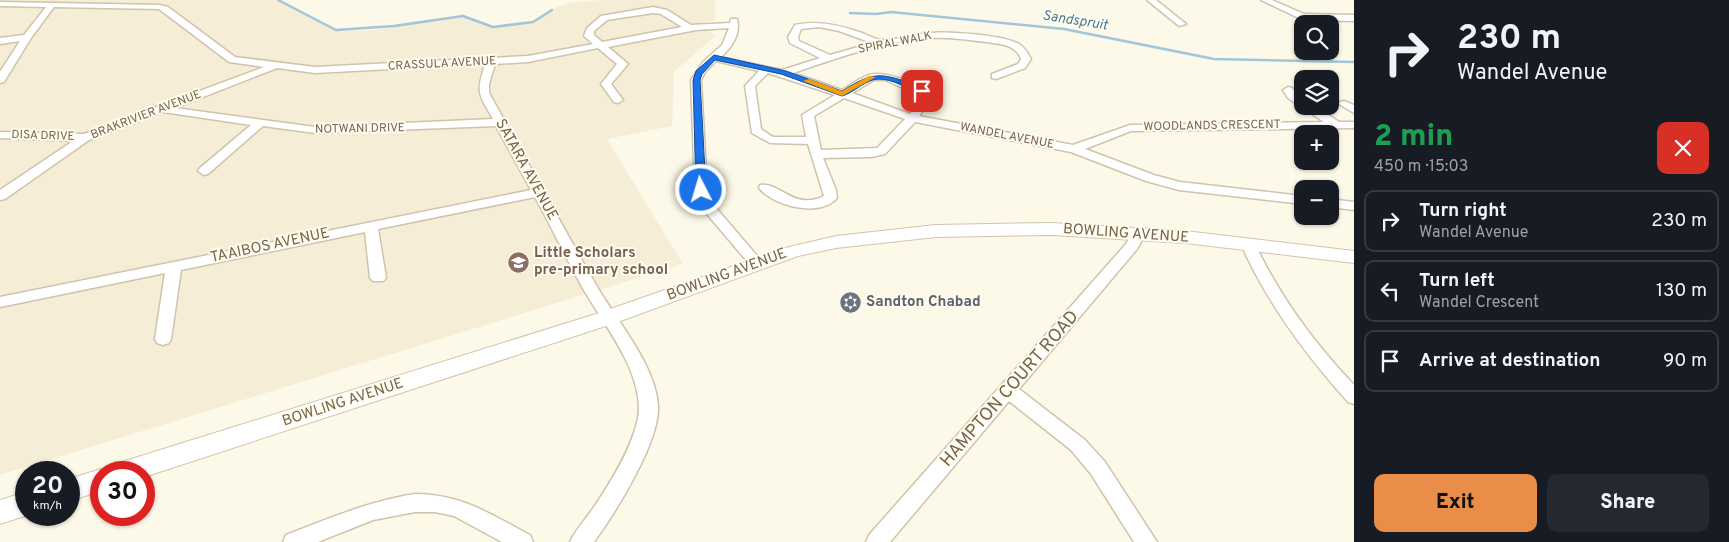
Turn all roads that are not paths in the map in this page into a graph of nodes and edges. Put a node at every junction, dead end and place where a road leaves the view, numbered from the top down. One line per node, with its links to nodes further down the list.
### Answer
1 (1151, 0): 6 (street)
2 (1266, 0): 5 (street)
3 (0, 4): 4 (street)
4 (52, 5): 8 (street); 15 (street, CRASSULA AVENUE)
5 (1354, 18)
6 (1182, 24)
7 (689, 28): 11 (street, CRASSULA AVENUE); 11 (street); 12 (street, CRASSULA AVENUE)
8 (28, 37): 9 (street); 19 (street)
9 (0, 41)
10 (882, 44): 13 (street, SPIRAL WALK); 13 (street); 18 (street, SPIRAL WALK)
11 (601, 46): 14 (street, CRASSULA AVENUE); 23 (street)
12 (714, 58): 16 (street, WANDEL AVENUE); 49 (street)
13 (830, 58): 17 (street, SPIRAL WALK)
14 (491, 61): 15 (street, CRASSULA AVENUE); 27 (street, SATARA AVENUE)
15 (276, 66): 24 (street, BRAKRIVIER AVENUE)
16 (766, 69): 17 (street, WANDEL AVENUE); 35 (street)
17 (784, 73): 21 (street, WANDEL AVENUE)
18 (996, 76)
19 (0, 80)
20 (1288, 90): 22 (street)
21 (842, 94): 26 (street, WANDEL AVENUE); 26 (street); 35 (street)
22 (1294, 97)
23 (618, 100)
24 (160, 109): 28 (street, NOTWANI DRIVE); 34 (street, BRAKRIVIER AVENUE)
25 (1321, 115): 29 (street)
26 (912, 118): 36 (street, WANDEL AVENUE); 37 (street)
27 (500, 122): 28 (street, NOTWANI DRIVE); 40 (street, SATARA AVENUE)
28 (260, 123): 38 (street)
29 (1336, 125)
30 (1339, 125): 31 (street, WOODLANDS CRESCENT)
31 (1354, 125)
32 (1294, 126): 36 (street, WOODLANDS CRESCENT)
33 (0, 135): 34 (street, DISA DRIVE)
34 (85, 138): 41 (street, BRAKRIVIER AVENUE)
35 (814, 141): 37 (street)
36 (1074, 150): 42 (street, WANDEL AVENUE)
37 (818, 154): 39 (street)
38 (204, 171)
39 (765, 188)
40 (539, 192): 45 (street, TAAIBOS AVENUE); 53 (street, SATARA AVENUE)
41 (0, 196)
42 (1294, 199)
43 (1339, 204): 44 (street)
44 (1354, 206)
45 (371, 226): 50 (street, TAAIBOS AVENUE); 51 (street)
46 (1139, 233): 47 (main road, BOWLING AVENUE); 49 (main road, BOWLING AVENUE); 55 (street, HAMPTON COURT ROAD)
47 (1248, 244): 48 (main road, BOWLING AVENUE); 56 (street)
48 (1354, 257)
49 (752, 258): 53 (main road, BOWLING AVENUE)
50 (174, 266): 52 (street, TAAIBOS AVENUE); 54 (street)
51 (378, 278)
52 (0, 302)
53 (607, 318): 57 (main road, BOWLING AVENUE); 62 (street, SATARA AVENUE)
54 (163, 339)
55 (1009, 391): 63 (street, HAMPTON COURT ROAD); 64 (street)
56 (1354, 397)
57 (155, 462)
58 (15, 507): 59 (main road)
59 (0, 512)
60 (294, 542): 61 (street)
61 (522, 542)
62 (582, 542)
63 (878, 542)
64 (1146, 542)

